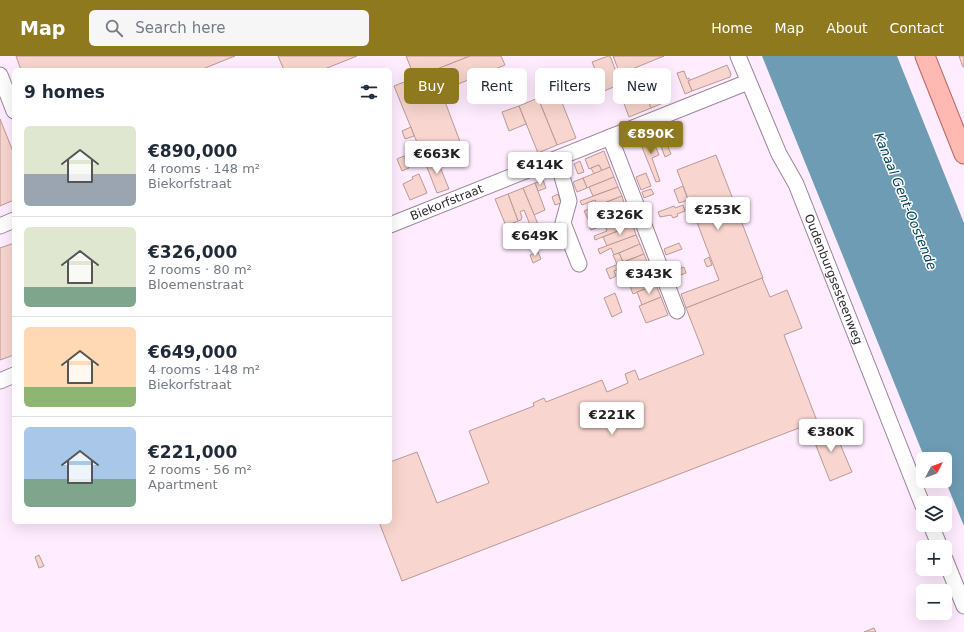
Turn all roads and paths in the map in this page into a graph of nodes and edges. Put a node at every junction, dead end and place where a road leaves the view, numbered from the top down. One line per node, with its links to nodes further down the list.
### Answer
1 (738, 56): 4 (street, Oudenburgsesteenweg)
2 (925, 56): 7 (main road)
3 (0, 75): 5 (street)
4 (748, 82): 6 (street, Biekorfstraat); 16 (street, Oudenburgsesteenweg)
5 (12, 106)
6 (610, 138): 8 (street, Biekorfstraat); 13 (street)
7 (961, 147)
8 (557, 159): 10 (street, Biekorfstraat); 12 (street)
9 (12, 221): 11 (street)
10 (392, 224)
11 (0, 226)
12 (579, 264)
13 (677, 312)
14 (12, 376): 15 (street)
15 (0, 381)
16 (919, 496)
17 (952, 576): 18 (street)
18 (964, 606)

